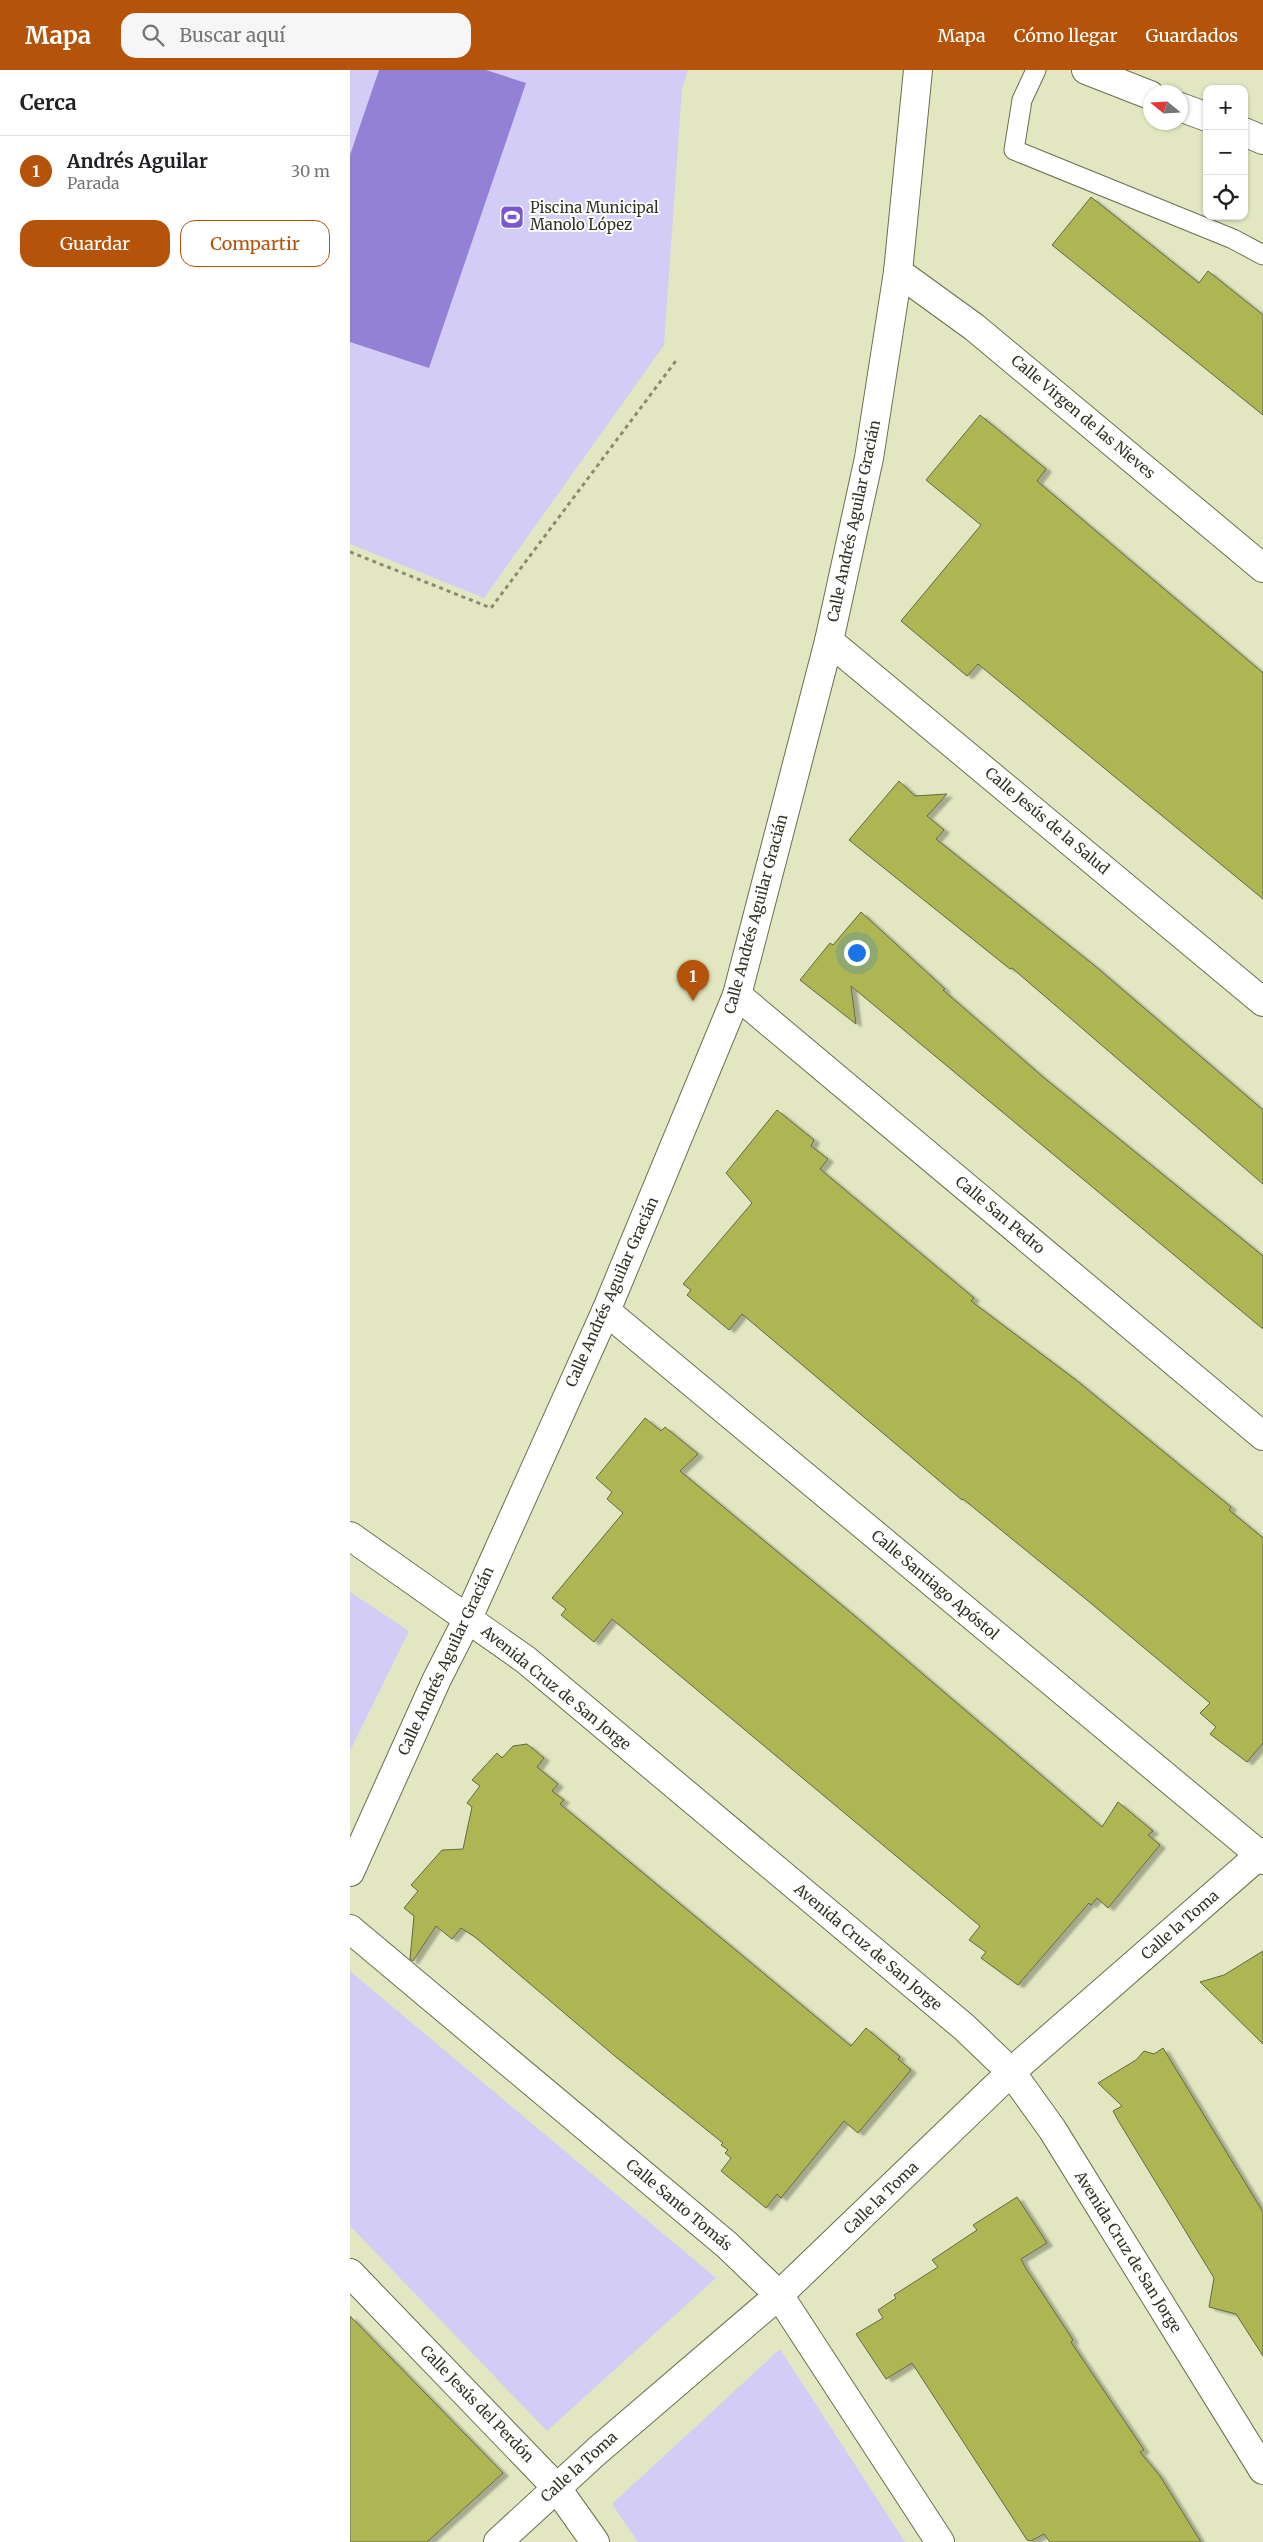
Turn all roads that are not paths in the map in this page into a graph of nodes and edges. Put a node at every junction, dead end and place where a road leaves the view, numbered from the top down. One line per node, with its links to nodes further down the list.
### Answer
1 (918, 70): 10 (street, Calle Andrés Aguilar Gracián)
2 (1036, 70): 9 (lane)
3 (1086, 70): 4 (street)
4 (1143, 92)
5 (1188, 110): 6 (street)
6 (1203, 116)
7 (1248, 134): 8 (street)
8 (1263, 140)
9 (1263, 255)
10 (898, 272): 11 (street, Calle Virgen de las Nieves); 12 (street, Calle Andrés Aguilar Gracián)
11 (1263, 568)
12 (830, 641): 13 (street, Calle Andrés Aguilar Gracián); 14 (street, Calle Jesús de la Salud)
13 (737, 995): 15 (street, Calle Andrés Aguilar Gracián); 16 (street, Calle San Pedro)
14 (1263, 1002)
15 (606, 1311): 18 (street, Calle Andrés Aguilar Gracián); 19 (street, Calle Santiago Apóstol)
16 (1263, 1436)
17 (350, 1536): 18 (street, Avenida Cruz de San Jorge)
18 (468, 1618): 20 (street, Calle Andrés Aguilar Gracián); 22 (street, Avenida Cruz de San Jorge)
19 (1262, 1855): 22 (street, Calle la Toma)
20 (350, 1872)
21 (350, 1929): 24 (street, Calle Santo Tomás)
22 (1011, 2072): 24 (street, Calle la Toma); 25 (street, Avenida Cruz de San Jorge)
23 (350, 2273): 26 (street, Calle Jesús del Perdón)
24 (779, 2296): 26 (street, Calle la Toma); 29 (street, Calle Santo Tomás)
25 (1263, 2470)
26 (556, 2486): 27 (street, Calle la Toma); 28 (street, Calle Jesús del Perdón)
27 (498, 2542)
28 (595, 2542)
29 (940, 2542)

